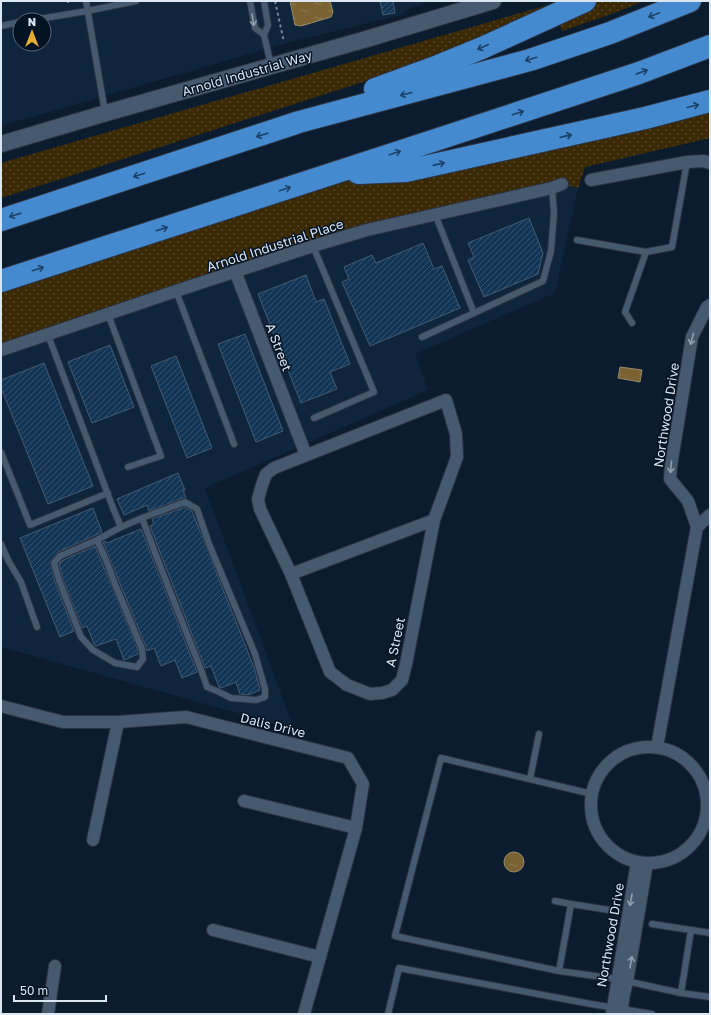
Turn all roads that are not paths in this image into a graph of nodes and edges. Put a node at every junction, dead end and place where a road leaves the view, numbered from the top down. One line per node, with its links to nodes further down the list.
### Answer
1 (86, 1): 8 (lane)
2 (136, 1): 8 (lane)
3 (250, 1): 12 (lane, one-way to 12)
4 (264, 1): 12 (lane)
5 (490, 1): 14 (street, Arnold Industrial Way)
6 (690, 1): 17 (highway, one-way to 17)
7 (577, 4): 17 (highway, one-way to 17)
8 (88, 11): 9 (lane); 16 (lane)
9 (52, 17)
10 (12, 24): 11 (lane)
11 (1, 26)
12 (264, 35): 14 (lane)
13 (710, 46): 21 (highway, one-way to 13)
14 (271, 66): 16 (street, Arnold Industrial Way)
15 (710, 101): 21 (highway, one-way to 15)
16 (106, 113): 18 (street, Arnold Industrial Way)
17 (300, 122): 25 (highway, one-way to 25)
18 (1, 144)
19 (687, 162): 20 (street); 22 (street); 28 (lane)
20 (710, 163)
21 (331, 174): 30 (highway, one-way to 21)
22 (591, 180)
23 (557, 186): 24 (street, Arnold Industrial Place); 33 (lane)
24 (435, 214): 27 (street, Arnold Industrial Place); 33 (lane)
25 (1, 220)
26 (577, 240): 28 (lane)
27 (313, 246): 29 (street, Arnold Industrial Place); 39 (lane)
28 (646, 252): 35 (lane)
29 (235, 271): 31 (street, Arnold Industrial Place); 42 (street, A Street)
30 (1, 281)
31 (176, 291): 34 (street, Arnold Industrial Place); 40 (lane)
32 (710, 305): 49 (street, Northwood Drive, one-way to 49)
33 (474, 313): 37 (lane)
34 (108, 314): 36 (street, Arnold Industrial Place); 43 (lane)
35 (632, 324)
36 (48, 334): 38 (street, Arnold Industrial Place); 44 (lane)
37 (422, 337)
38 (1, 350)
39 (314, 418)
40 (234, 444)
41 (1, 452): 44 (lane)
42 (306, 455): 47 (street, A Street); 52 (street, A Street)
43 (128, 467)
44 (108, 493): 48 (lane)
45 (710, 515): 49 (street)
46 (142, 518): 46 (lane); 48 (lane)
47 (434, 520): 52 (street); 52 (street, A Street)
48 (121, 527): 50 (lane)
49 (697, 527): 57 (street, Northwood Drive)
50 (97, 540): 50 (lane)
51 (1, 544): 53 (lane)
52 (290, 574)
53 (37, 627)
54 (1, 706): 55 (street, Dalis Drive)
55 (118, 722): 62 (street, Dalis Drive); 63 (street)
56 (539, 734): 58 (lane)
57 (657, 747): 59 (street); 61 (street)
58 (530, 779): 59 (lane); 74 (lane)
59 (592, 794): 64 (street)
60 (244, 801): 62 (street)
61 (708, 816): 64 (street)
62 (356, 828): 72 (street, Dalis Drive)
63 (93, 840)
64 (642, 862): 75 (street, Northwood Drive)
65 (554, 901): 66 (lane)
66 (571, 904): 67 (lane); 74 (lane)
67 (609, 910)
68 (652, 924): 70 (lane)
69 (213, 930): 72 (street)
70 (691, 930): 71 (lane); 76 (lane)
71 (710, 933)
72 (320, 957): 80 (street, Dalis Drive)
73 (55, 966): 79 (street)
74 (559, 971): 75 (lane)
75 (622, 981): 76 (lane); 78 (street, Northwood Drive)
76 (681, 993): 77 (lane)
77 (710, 997)
78 (617, 1011): 81 (lane); 82 (lane)
79 (48, 1014)
80 (304, 1014)
81 (388, 1014)
82 (652, 1014)

